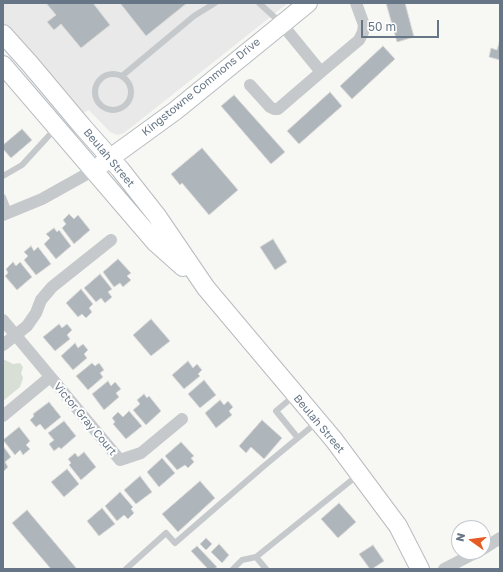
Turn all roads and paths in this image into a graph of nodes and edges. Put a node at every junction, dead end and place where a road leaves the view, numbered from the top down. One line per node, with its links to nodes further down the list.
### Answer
1 (215, 3): 9 (lane)
2 (259, 3): 5 (lane)
3 (308, 3): 5 (main road, Kingstowne Commons Drive)
4 (356, 3): 8 (street)
5 (281, 23): 8 (street); 12 (main road, Kingstowne Commons Drive)
6 (3, 34): 12 (main road, Beulah Street)
7 (3, 65): 11 (main road, Beulah Street)
8 (321, 72): 10 (street)
9 (122, 76): 9 (lane)
10 (250, 85)
11 (57, 127): 13 (main road, Beulah Street); 14 (lane)
12 (111, 158): 13 (main road, Kingstowne Commons Drive); 18 (main road, Beulah Street)
13 (94, 170): 16 (street); 18 (main road, Beulah Street)
14 (3, 176)
15 (3, 197): 16 (lane)
16 (6, 213)
17 (111, 240): 20 (street)
18 (206, 288): 23 (main road, Beulah Street)
19 (3, 320): 20 (street, Victor Gray Court)
20 (16, 334): 21 (street); 22 (street, Victor Gray Court)
21 (3, 345)
22 (50, 377): 24 (street); 25 (street, Victor Gray Court)
23 (295, 395): 26 (main road, Beulah Street); 27 (lane)
24 (3, 416)
25 (182, 419)
26 (318, 422): 27 (lane); 28 (main road, Beulah Street)
27 (298, 438): 33 (lane)
28 (359, 474): 31 (lane); 36 (main road, Beulah Street)
29 (500, 538): 30 (street)
30 (491, 544)
31 (256, 557): 34 (lane); 35 (lane)
32 (461, 560): 37 (street)
33 (126, 569)
34 (233, 569)
35 (266, 569)
36 (420, 569)
37 (444, 569)

